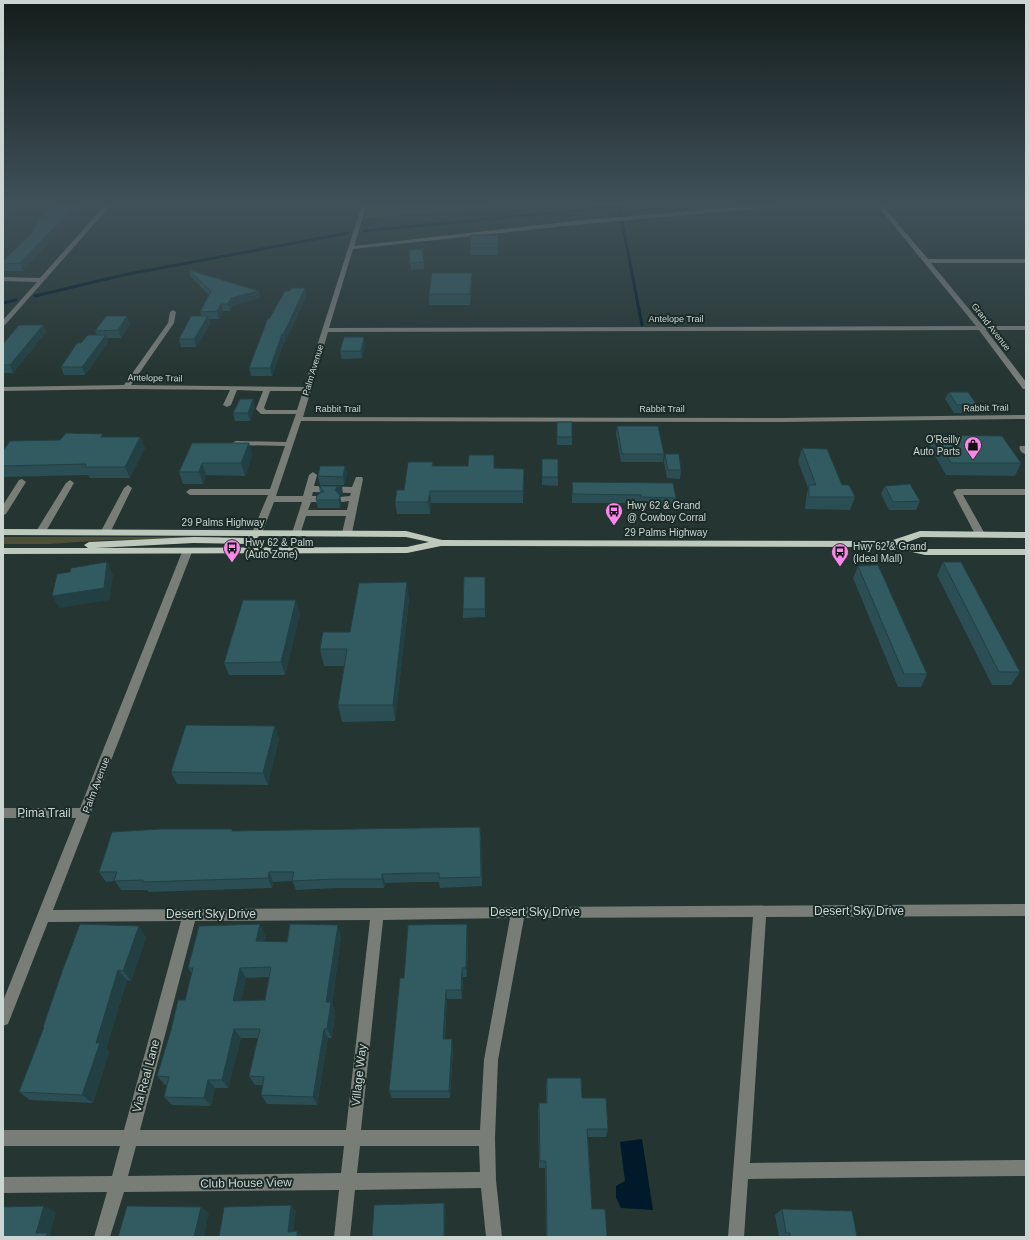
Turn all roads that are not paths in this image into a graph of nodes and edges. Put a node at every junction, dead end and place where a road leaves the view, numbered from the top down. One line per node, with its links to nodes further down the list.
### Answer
1 (57, 263): 5 (street)
2 (346, 263): 10 (street, Palm Avenue)
3 (929, 263): 8 (street, Grand Avenue)
4 (3, 279): 5 (street)
5 (42, 280): 7 (street)
6 (173, 312): 11 (street)
7 (3, 324)
8 (981, 328): 9 (street, Antelope Trail); 10 (street, Antelope Trail); 12 (street, Grand Avenue)
9 (1026, 328)
10 (325, 330): 16 (street, Palm Avenue)
11 (126, 387): 13 (street, Antelope Trail); 14 (street, Antelope Trail)
12 (1026, 387)
13 (234, 388): 15 (street, Antelope Trail); 17 (street)
14 (3, 389)
15 (267, 389): 16 (street, Antelope Trail); 18 (street, Rabbit Trail)
16 (307, 389): 18 (street, Palm Avenue)
17 (227, 405)
18 (299, 416): 19 (street, Rabbit Trail); 21 (street, Palm Avenue)
19 (1026, 417)
20 (230, 443): 21 (street)
21 (289, 444): 33 (street, Palm Avenue)
22 (1026, 448): 23 (street)
23 (1026, 452)
24 (313, 475): 29 (street)
25 (358, 479): 32 (street)
26 (22, 482): 37 (street)
27 (70, 483): 41 (street)
28 (128, 488): 42 (street)
29 (309, 489): 32 (street); 34 (street)
30 (190, 492): 33 (street)
31 (1026, 492): 46 (street)
32 (355, 494): 36 (street); 39 (street)
33 (272, 496): 34 (street); 43 (street, Palm Avenue)
34 (307, 499): 35 (street); 38 (street)
35 (320, 499)
36 (342, 499)
37 (3, 512)
38 (303, 513): 39 (street); 44 (street)
39 (351, 513): 45 (street)
40 (3, 532): 41 (main road, 29 Palms Highway)
41 (40, 532): 42 (main road, 29 Palms Highway)
42 (105, 533): 43 (main road, 29 Palms Highway)
43 (257, 533): 44 (main road, 29 Palms Highway); 51 (main road)
44 (297, 533): 45 (main road, 29 Palms Highway)
45 (347, 534): 48 (main road, 29 Palms Highway)
46 (980, 534): 47 (main road, 29 Palms Highway); 49 (main road, 29 Palms Highway)
47 (1026, 535)
48 (441, 543): 49 (main road, 29 Palms Highway); 52 (main road, 29 Palms Highway)
49 (890, 544): 53 (main road, 29 Palms Highway)
50 (3, 551): 51 (main road, 29 Palms Highway)
51 (64, 552): 52 (main road, 29 Palms Highway)
52 (187, 552): 55 (street, Palm Avenue)
53 (1026, 552)
54 (3, 813): 55 (street, Pima Trail)
55 (85, 813): 61 (street, Palm Avenue)
56 (1026, 910): 57 (street, Desert Sky Drive)
57 (760, 911): 58 (street, Desert Sky Drive); 68 (street)
58 (518, 912): 59 (street, Desert Sky Drive); 66 (street)
59 (377, 913): 60 (street, Desert Sky Drive); 65 (street, Village Way)
60 (190, 914): 61 (street, Desert Sky Drive); 64 (street, Via Real Lane)
61 (44, 916): 62 (street, Palm Avenue)
62 (3, 1019)
63 (3, 1138): 64 (street)
64 (130, 1138): 65 (street); 71 (street, Via Real Lane)
65 (352, 1138): 66 (street); 70 (street, Village Way)
66 (487, 1138): 69 (street)
67 (1026, 1168): 68 (street)
68 (741, 1171): 76 (street)
69 (488, 1180): 70 (street, Club House View); 75 (street)
70 (348, 1182): 71 (street, Club House View); 74 (street, Village Way)
71 (118, 1184): 72 (street, Club House View); 73 (street, Via Real Lane)
72 (3, 1185)
73 (102, 1237)
74 (342, 1237)
75 (494, 1237)
76 (736, 1237)

